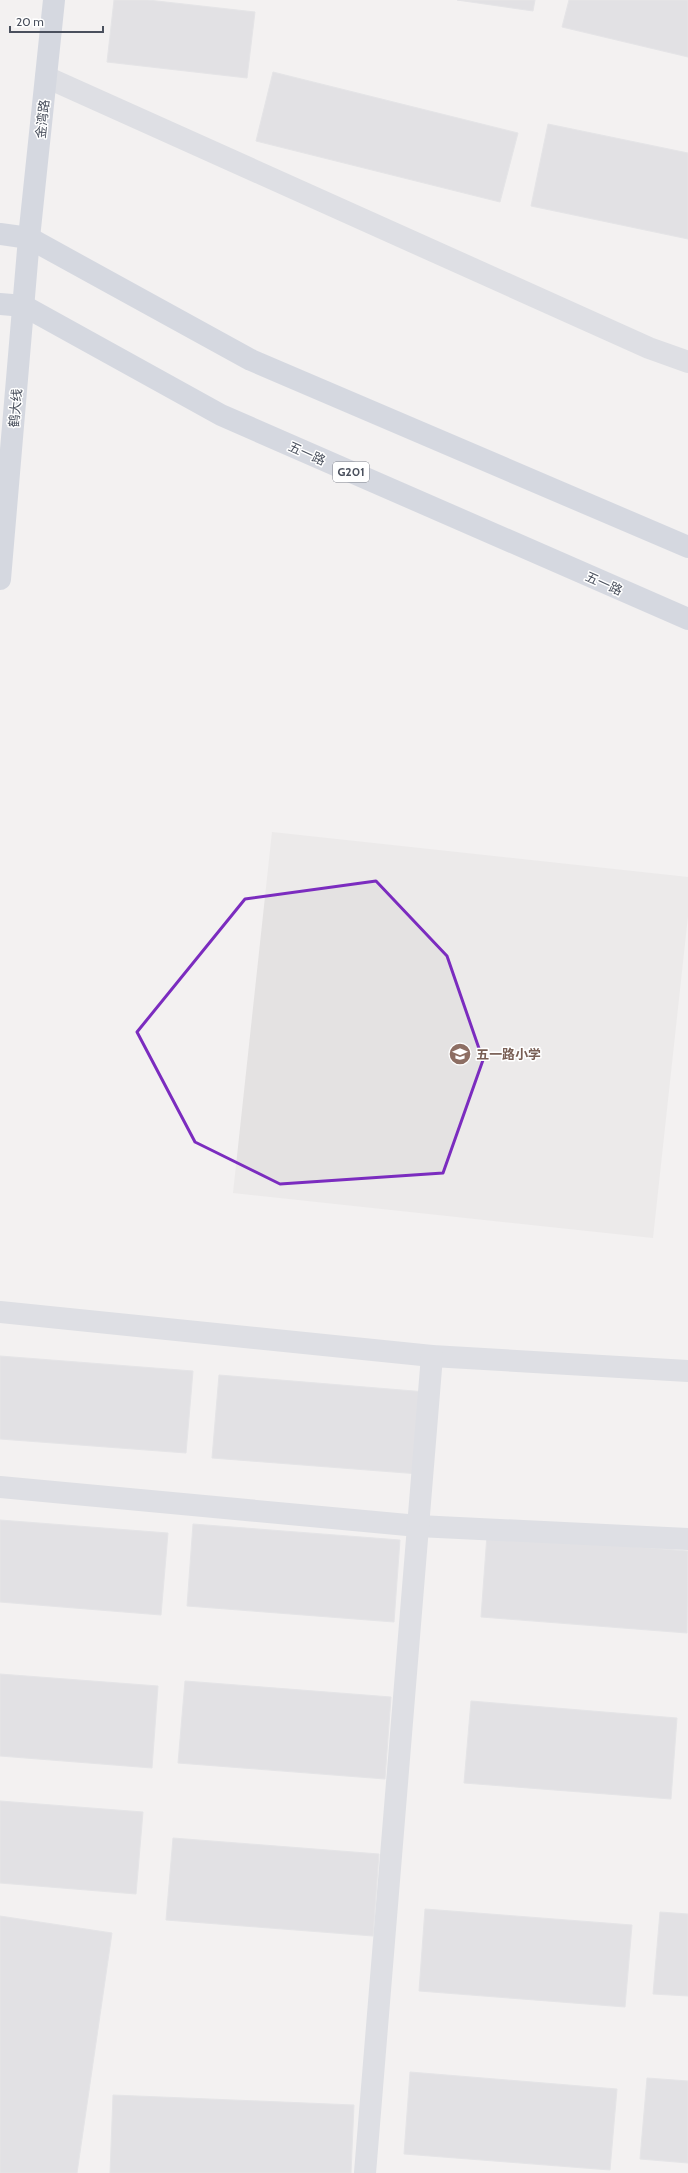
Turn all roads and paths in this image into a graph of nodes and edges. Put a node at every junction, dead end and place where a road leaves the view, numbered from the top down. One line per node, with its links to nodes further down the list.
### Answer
1 (54, 0): 2 (main road, 金湾路)
2 (46, 77): 4 (main road, 金湾路); 7 (street)
3 (0, 234): 4 (main road)
4 (29, 238): 6 (main road, 鹤大线); 8 (main road)
5 (0, 304): 6 (main road, 五一路)
6 (24, 306): 9 (main road, 鹤大线); 10 (main road, 五一路 / G201)
7 (688, 362)
8 (688, 547)
9 (0, 579)
10 (688, 619)
11 (0, 1312): 12 (street)
12 (432, 1356): 13 (street); 15 (street)
13 (688, 1371)
14 (0, 1488): 15 (street)
15 (418, 1526): 16 (street); 17 (street)
16 (688, 1539)
17 (365, 2173)

